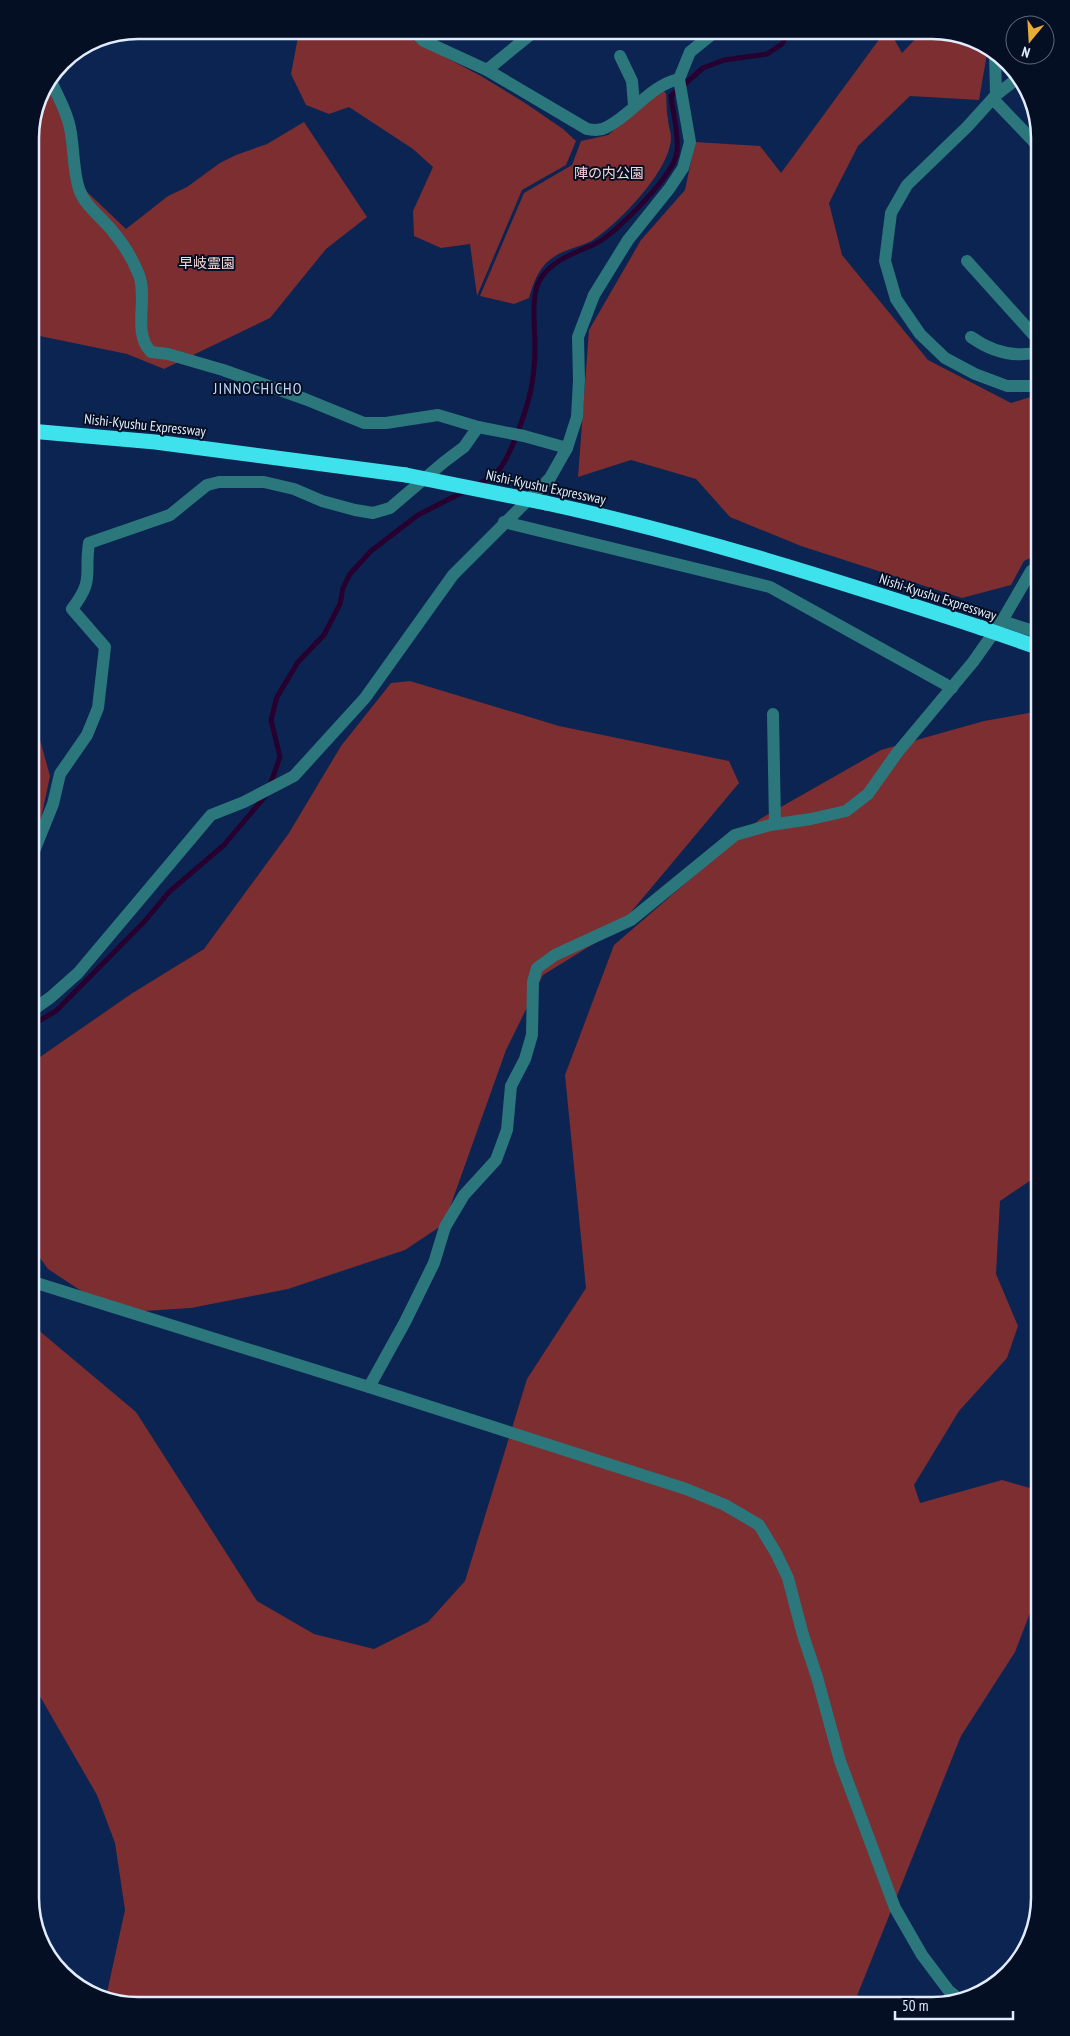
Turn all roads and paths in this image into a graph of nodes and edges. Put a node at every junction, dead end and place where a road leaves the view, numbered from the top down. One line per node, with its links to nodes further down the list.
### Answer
1 (428, 39): 4 (street)
2 (525, 39): 7 (street)
3 (706, 39): 8 (street)
4 (424, 41): 7 (street)
5 (620, 56): 12 (street)
6 (996, 62): 11 (street)
7 (487, 70): 12 (street)
8 (679, 79): 12 (street); 21 (street)
9 (1014, 82): 11 (street)
10 (53, 86): 19 (street)
11 (995, 97): 13 (street); 18 (street)
12 (634, 105)
13 (1031, 138)
14 (967, 261): 15 (street)
15 (1031, 332)
16 (971, 337): 17 (street)
17 (1031, 353)
18 (1031, 386)
19 (478, 427): 21 (street); 30 (street)
20 (39, 431): 26 (highway, Nishi-Kyushu Expressway, bridge)
21 (567, 448): 22 (street)
22 (504, 522): 27 (street); 31 (street)
23 (1031, 572): 24 (street)
24 (1002, 621): 25 (street); 27 (street)
25 (1031, 630)
26 (1031, 645)
27 (952, 688): 29 (street)
28 (773, 714): 29 (street)
29 (775, 824): 33 (street)
30 (39, 839)
31 (39, 1006)
32 (39, 1285): 33 (street)
33 (369, 1386): 34 (street)
34 (953, 1994)

